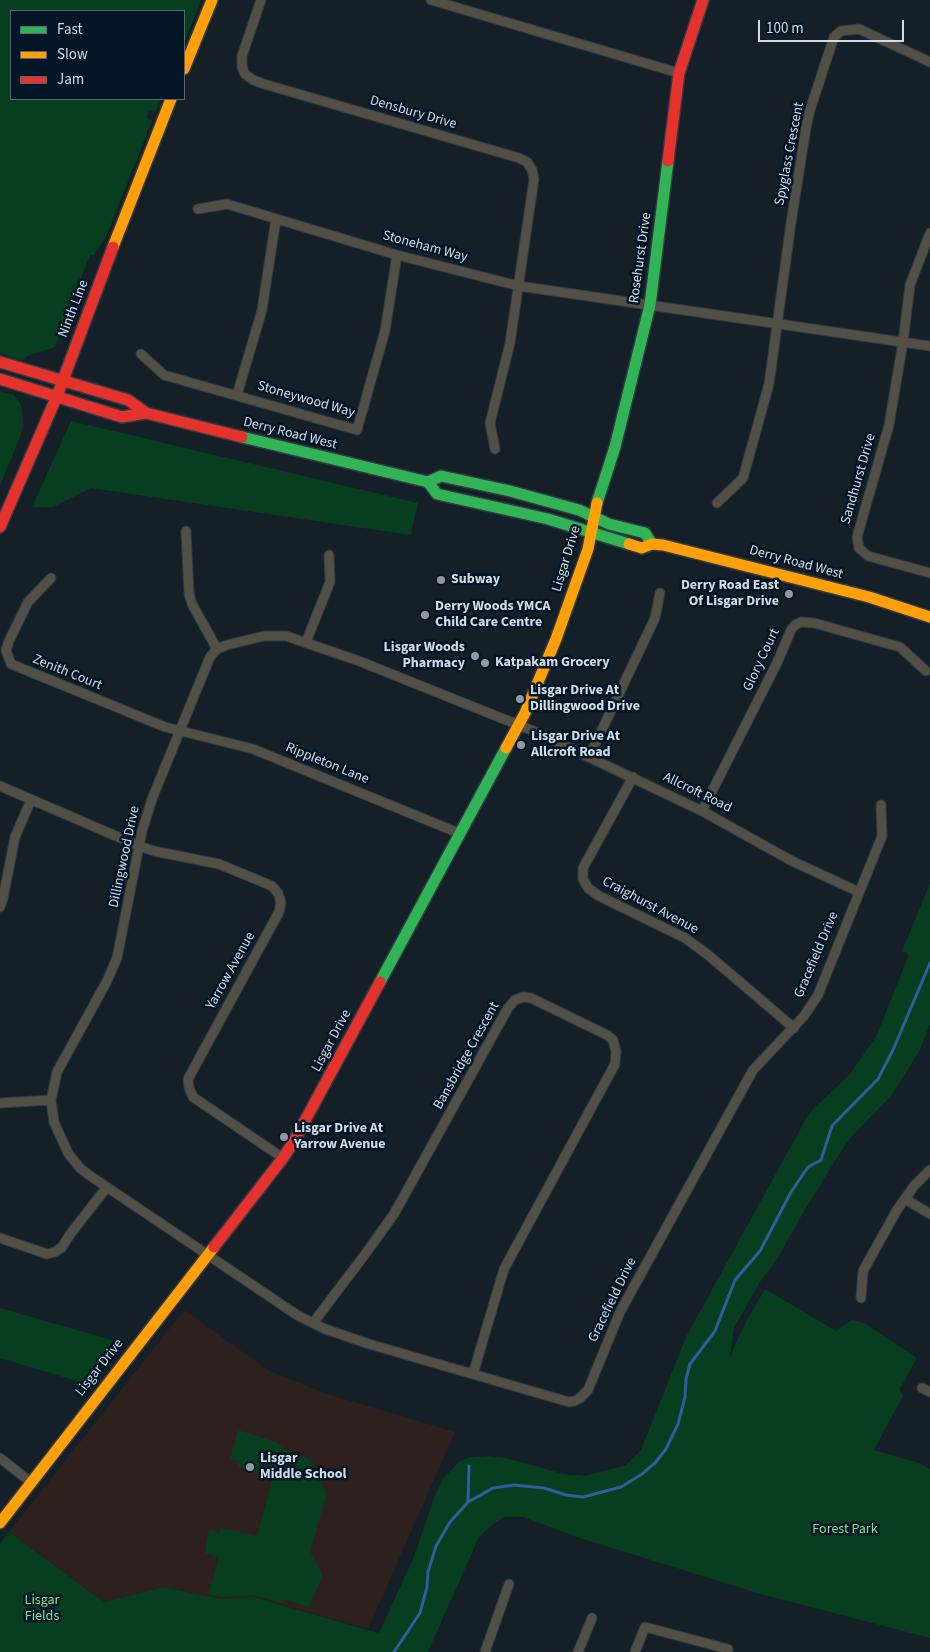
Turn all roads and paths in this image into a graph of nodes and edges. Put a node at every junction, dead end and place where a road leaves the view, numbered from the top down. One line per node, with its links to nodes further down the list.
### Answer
1 (212, 0): 6 (main road)
2 (261, 0): 13 (street, Densbury Drive)
3 (431, 0): 7 (street)
4 (703, 0): 7 (main road, Rosehurst Drive)
5 (930, 62): 15 (street, Spyglass Crescent)
6 (185, 67)
7 (679, 73): 14 (main road, Rosehurst Drive)
8 (172, 100): 21 (main road, Ninth Line)
9 (198, 209): 10 (street, Stoneham Way)
10 (276, 219): 12 (street, Stoneham Way); 22 (street)
11 (930, 232): 16 (street)
12 (397, 255): 13 (street, Stoneham Way); 22 (street, Stoneywood Way)
13 (519, 286): 14 (street, Stoneham Way); 25 (street)
14 (650, 305): 15 (street, Stoneham Way); 28 (main road, Rosehurst Drive)
15 (778, 323): 16 (street, Stoneham Way); 27 (street)
16 (903, 342): 17 (street, Stoneham Way); 34 (street, Sandhurst Drive)
17 (930, 346)
18 (141, 354): 22 (street, Stoneywood Way)
19 (0, 362): 21 (main road, Derry Road West)
20 (0, 379): 23 (main road, Derry Road West)
21 (62, 381): 23 (main road, Ninth Line); 24 (main road, Derry Road West)
22 (237, 395)
23 (57, 396): 24 (main road, Derry Road West); 29 (main road, Ninth Line)
24 (146, 413): 26 (main road, Derry Road West)
25 (495, 449)
26 (428, 482): 28 (main road, Derry Road West); 31 (main road, Derry Road West)
27 (717, 503)
28 (594, 518): 31 (main road, Lisgar Drive); 32 (main road, Derry Road West)
29 (0, 527)
30 (186, 531): 39 (street)
31 (592, 534): 32 (main road, Derry Road West); 41 (main road, Lisgar Drive)
32 (652, 544): 37 (main road, Derry Road West)
33 (329, 555): 38 (street)
34 (930, 573)
35 (51, 578): 42 (street, Zenith Court)
36 (660, 593): 43 (street)
37 (930, 617)
38 (306, 642): 39 (street); 41 (street)
39 (217, 649): 42 (street, Dillingwood Drive)
40 (926, 671): 48 (street, Glory Court)
41 (519, 726): 43 (street, Allcroft Road); 49 (main road, Lisgar Drive)
42 (180, 730): 49 (street, Rippleton Lane); 50 (street, Dillingwood Drive)
43 (589, 757): 44 (street, Allcroft Road)
44 (633, 777): 48 (street, Allcroft Road); 53 (street, Craighurst Avenue)
45 (0, 786): 46 (street)
46 (31, 800): 50 (street); 52 (street)
47 (881, 806): 51 (street, Gracefield Drive)
48 (702, 811): 51 (street, Allcroft Road)
49 (461, 834): 56 (main road, Lisgar Drive)
50 (139, 846): 54 (street, Dillingwood Drive); 56 (street, Yarrow Avenue)
51 (859, 892): 53 (street, Gracefield Drive)
52 (0, 907)
53 (794, 1028): 65 (street, Gracefield Drive)
54 (51, 1100): 55 (street); 58 (street, Dillingwood Drive)
55 (0, 1103)
56 (283, 1158): 62 (main road, Lisgar Drive)
57 (930, 1170): 59 (street)
58 (107, 1187): 61 (street); 62 (street, Dillingwood Drive)
59 (905, 1198): 60 (street); 63 (street)
60 (930, 1214)
61 (0, 1238)
62 (208, 1254): 64 (street, Gracefield Drive); 67 (main road, Lisgar Drive)
63 (861, 1298)
64 (313, 1323): 65 (street, Gracefield Drive); 65 (street, Bansbridge Crescent)
65 (473, 1374)
66 (0, 1458): 67 (street)
67 (32, 1482): 68 (main road, Lisgar Drive)
68 (0, 1523)
69 (509, 1584): 72 (street)
70 (592, 1618): 73 (street)
71 (728, 1649): 74 (street)
72 (484, 1652)
73 (578, 1652)
74 (635, 1652)

